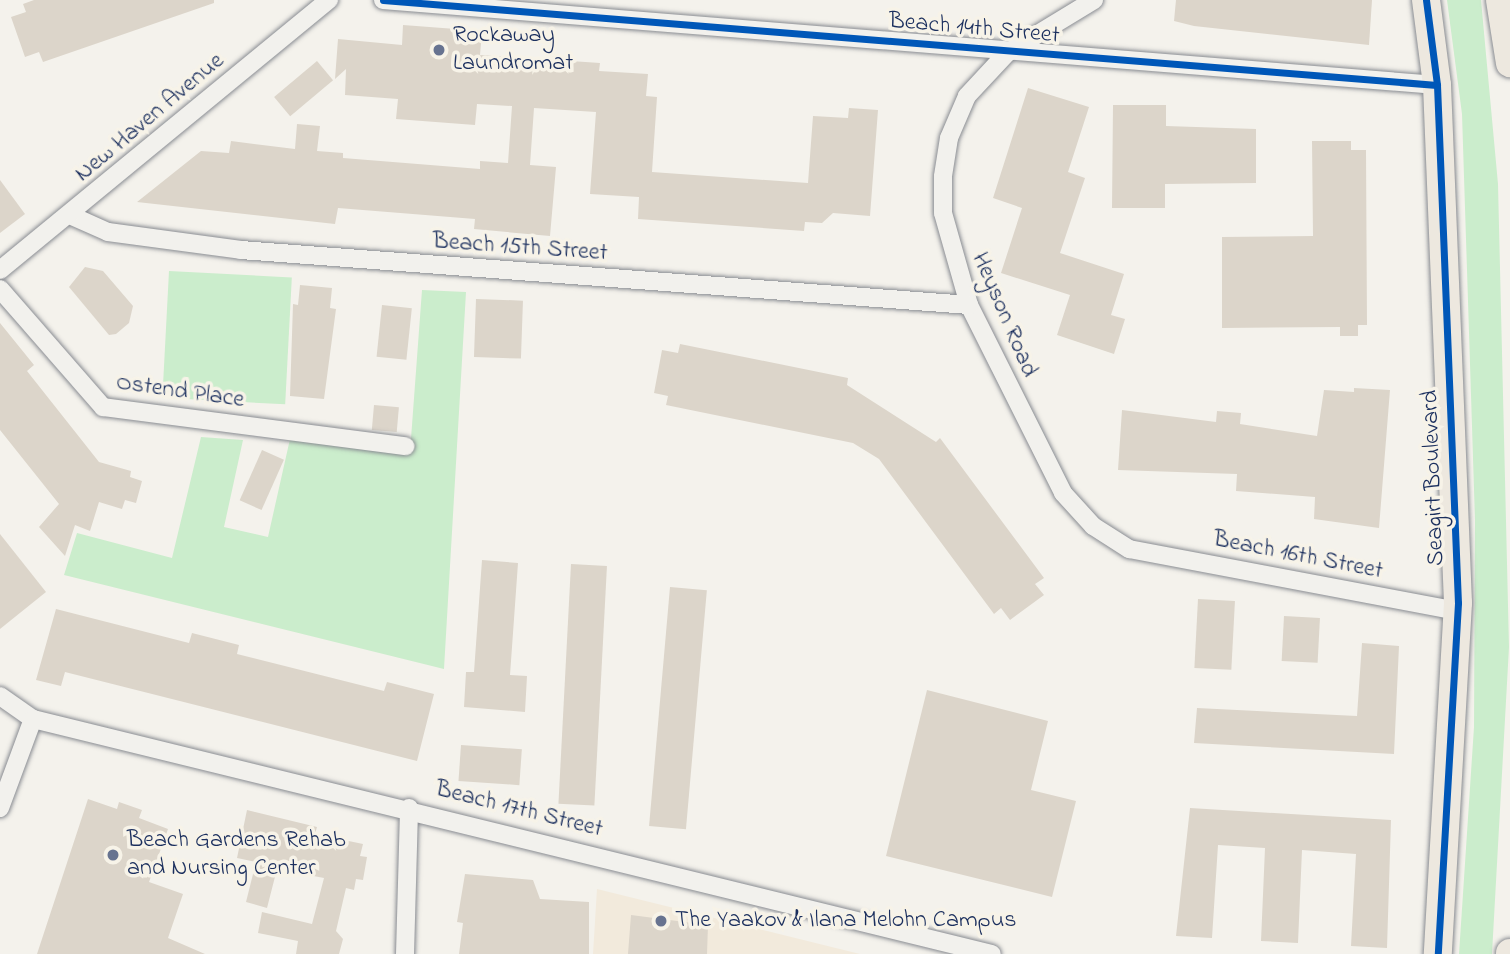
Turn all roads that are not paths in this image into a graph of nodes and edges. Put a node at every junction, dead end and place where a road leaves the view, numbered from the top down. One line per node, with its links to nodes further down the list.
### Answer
1 (330, 0): 9 (street, New Haven Avenue)
2 (383, 0): 6 (street, Beach 14th Street)
3 (1094, 0): 6 (street, Heyson Road)
4 (1426, 0): 8 (main road, Seagirt Boulevard)
5 (1500, 0): 7 (main road)
6 (1007, 53): 8 (street, Beach 14th Street); 12 (street, Heyson Road)
7 (1510, 63)
8 (1437, 85): 15 (main road, Seagirt Boulevard)
9 (72, 216): 10 (street, New Haven Avenue); 12 (street, Beach 15th Street)
10 (0, 270)
11 (0, 289): 13 (street, Ostend Place)
12 (969, 305): 14 (street, Heyson Road)
13 (405, 446)
14 (1129, 549): 15 (street, Beach 16th Street)
15 (1458, 611): 22 (main road, Seagirt Boulevard)
16 (0, 696): 17 (street)
17 (33, 719): 18 (street); 19 (street, Beach 17th Street)
18 (0, 808)
19 (409, 808): 20 (street); 21 (street, Beach 17th Street)
20 (405, 954)
21 (992, 954)
22 (1438, 954)

